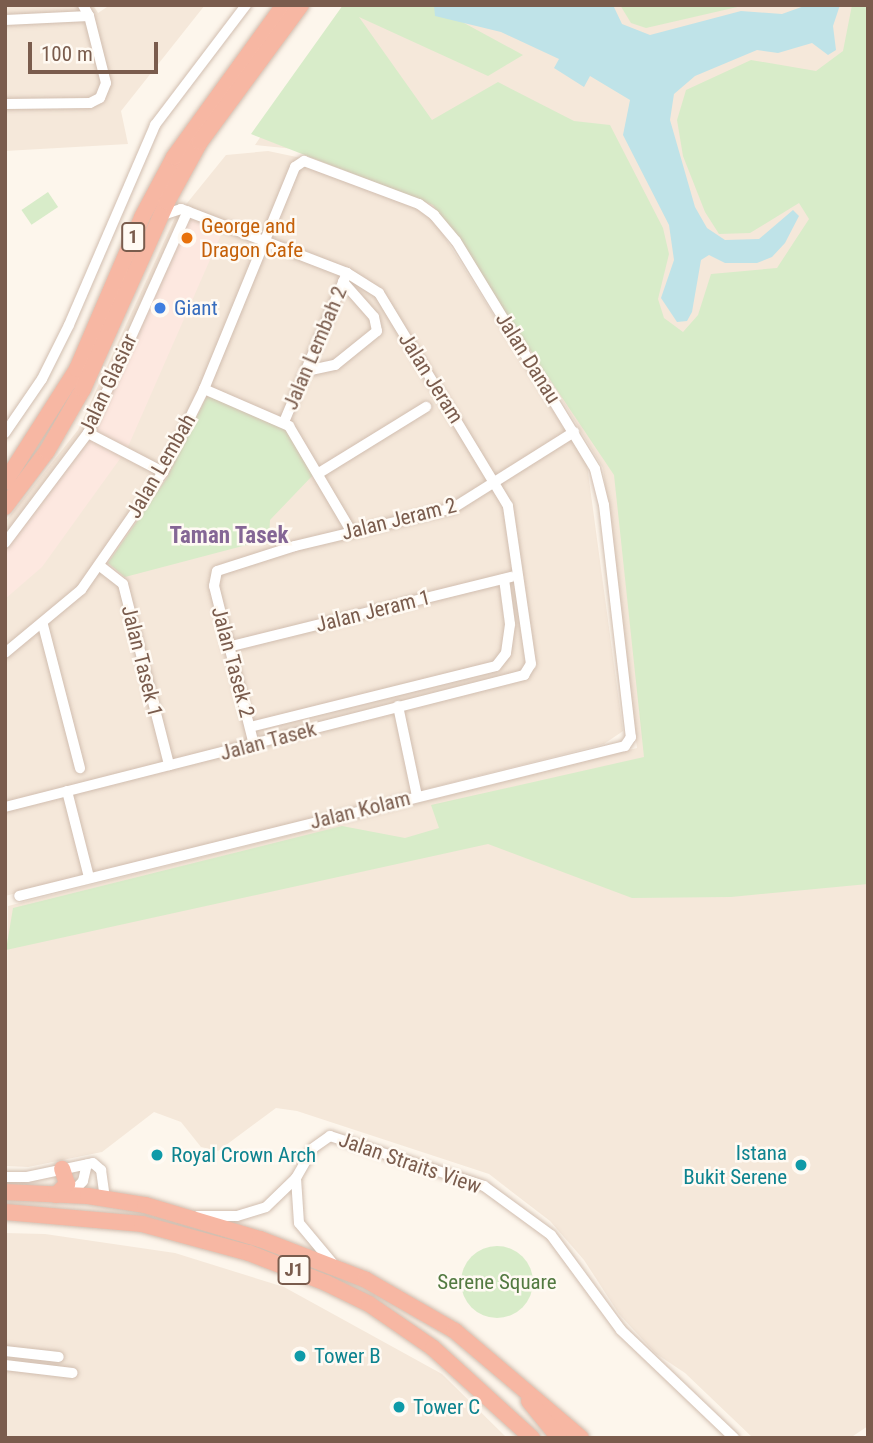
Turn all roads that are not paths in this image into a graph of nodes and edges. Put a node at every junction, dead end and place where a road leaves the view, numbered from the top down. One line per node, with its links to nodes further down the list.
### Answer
1 (83, 5): 5 (street)
2 (246, 5): 18 (street)
3 (284, 5): 22 (highway, 1)
4 (302, 5): 8 (highway, 1)
5 (89, 16): 6 (street); 7 (street)
6 (5, 20)
7 (5, 104)
8 (174, 188): 9 (street); 10 (highway, 1)
9 (184, 210): 10 (street); 11 (street, Jalan Jeram); 19 (street, Jalan Glasiar)
10 (161, 216): 24 (highway, 1)
11 (262, 242): 12 (street, Jalan Jeram); 14 (street, Jalan Lembah); 17 (street, Jalan Danau)
12 (345, 278): 13 (street, Jalan Lembah 2); 13 (street); 23 (street, Jalan Jeram)
13 (306, 371): 16 (street, Jalan Lembah 2)
14 (204, 389): 16 (street); 20 (street, Jalan Lembah)
15 (426, 407): 21 (street)
16 (284, 422): 21 (street)
17 (574, 432): 23 (street, Jalan Jeram 2); 37 (street, Jalan Danau)
18 (5, 433)
19 (88, 433): 20 (street); 26 (street, Jalan Glasiar)
20 (163, 472): 27 (street, Jalan Lembah)
21 (319, 473): 25 (street)
22 (5, 482)
23 (496, 483): 25 (street, Jalan Jeram 2); 28 (street, Jalan Jeram)
24 (5, 507)
25 (351, 531): 29 (street, Jalan Jeram 2)
26 (5, 544)
27 (100, 566): 31 (street, Jalan Lembah); 39 (street, Jalan Tasek 1)
28 (519, 575): 30 (street, Jalan Jeram 1); 34 (street, Jalan Jeram)
29 (214, 578): 32 (street, Jalan Tasek 2)
30 (504, 579): 32 (street, Jalan Jeram 1); 36 (street, Jalan Tasek)
31 (43, 625): 33 (street, Jalan Lembah); 40 (street)
32 (228, 647): 36 (street, Jalan Tasek 2)
33 (5, 653)
34 (529, 670): 35 (street, Jalan Tasek)
35 (398, 706): 38 (street, Jalan Tasek); 42 (street)
36 (250, 727): 38 (street, Jalan Tasek 2)
37 (630, 742): 42 (street, Jalan Kolam)
38 (254, 745): 39 (street, Jalan Tasek)
39 (169, 765): 41 (street, Jalan Tasek)
40 (80, 768)
41 (67, 791): 43 (street, Jalan Tasek); 44 (street)
42 (417, 796): 44 (street, Jalan Kolam)
43 (5, 807)
44 (89, 877): 45 (street, Jalan Kolam)
45 (19, 896)
46 (87, 1164): 47 (street); 51 (street); 52 (street)
47 (62, 1169): 48 (street); 51 (highway)
48 (5, 1177)
49 (296, 1178): 54 (street, Jalan Straits View); 55 (street); 64 (street, Jalan Straits View)
50 (5, 1192): 51 (highway, J1)
51 (63, 1195): 52 (highway, J1)
52 (104, 1198): 54 (highway, J1)
53 (5, 1212): 61 (highway, J1)
54 (181, 1215): 55 (highway, J1)
55 (337, 1269): 56 (highway, J1)
56 (479, 1349): 62 (highway); 63 (highway, J1)
57 (5, 1350): 58 (street)
58 (59, 1357)
59 (5, 1365): 60 (street)
60 (73, 1373)
61 (529, 1436)
62 (559, 1438)
63 (580, 1438)
64 (734, 1438)

